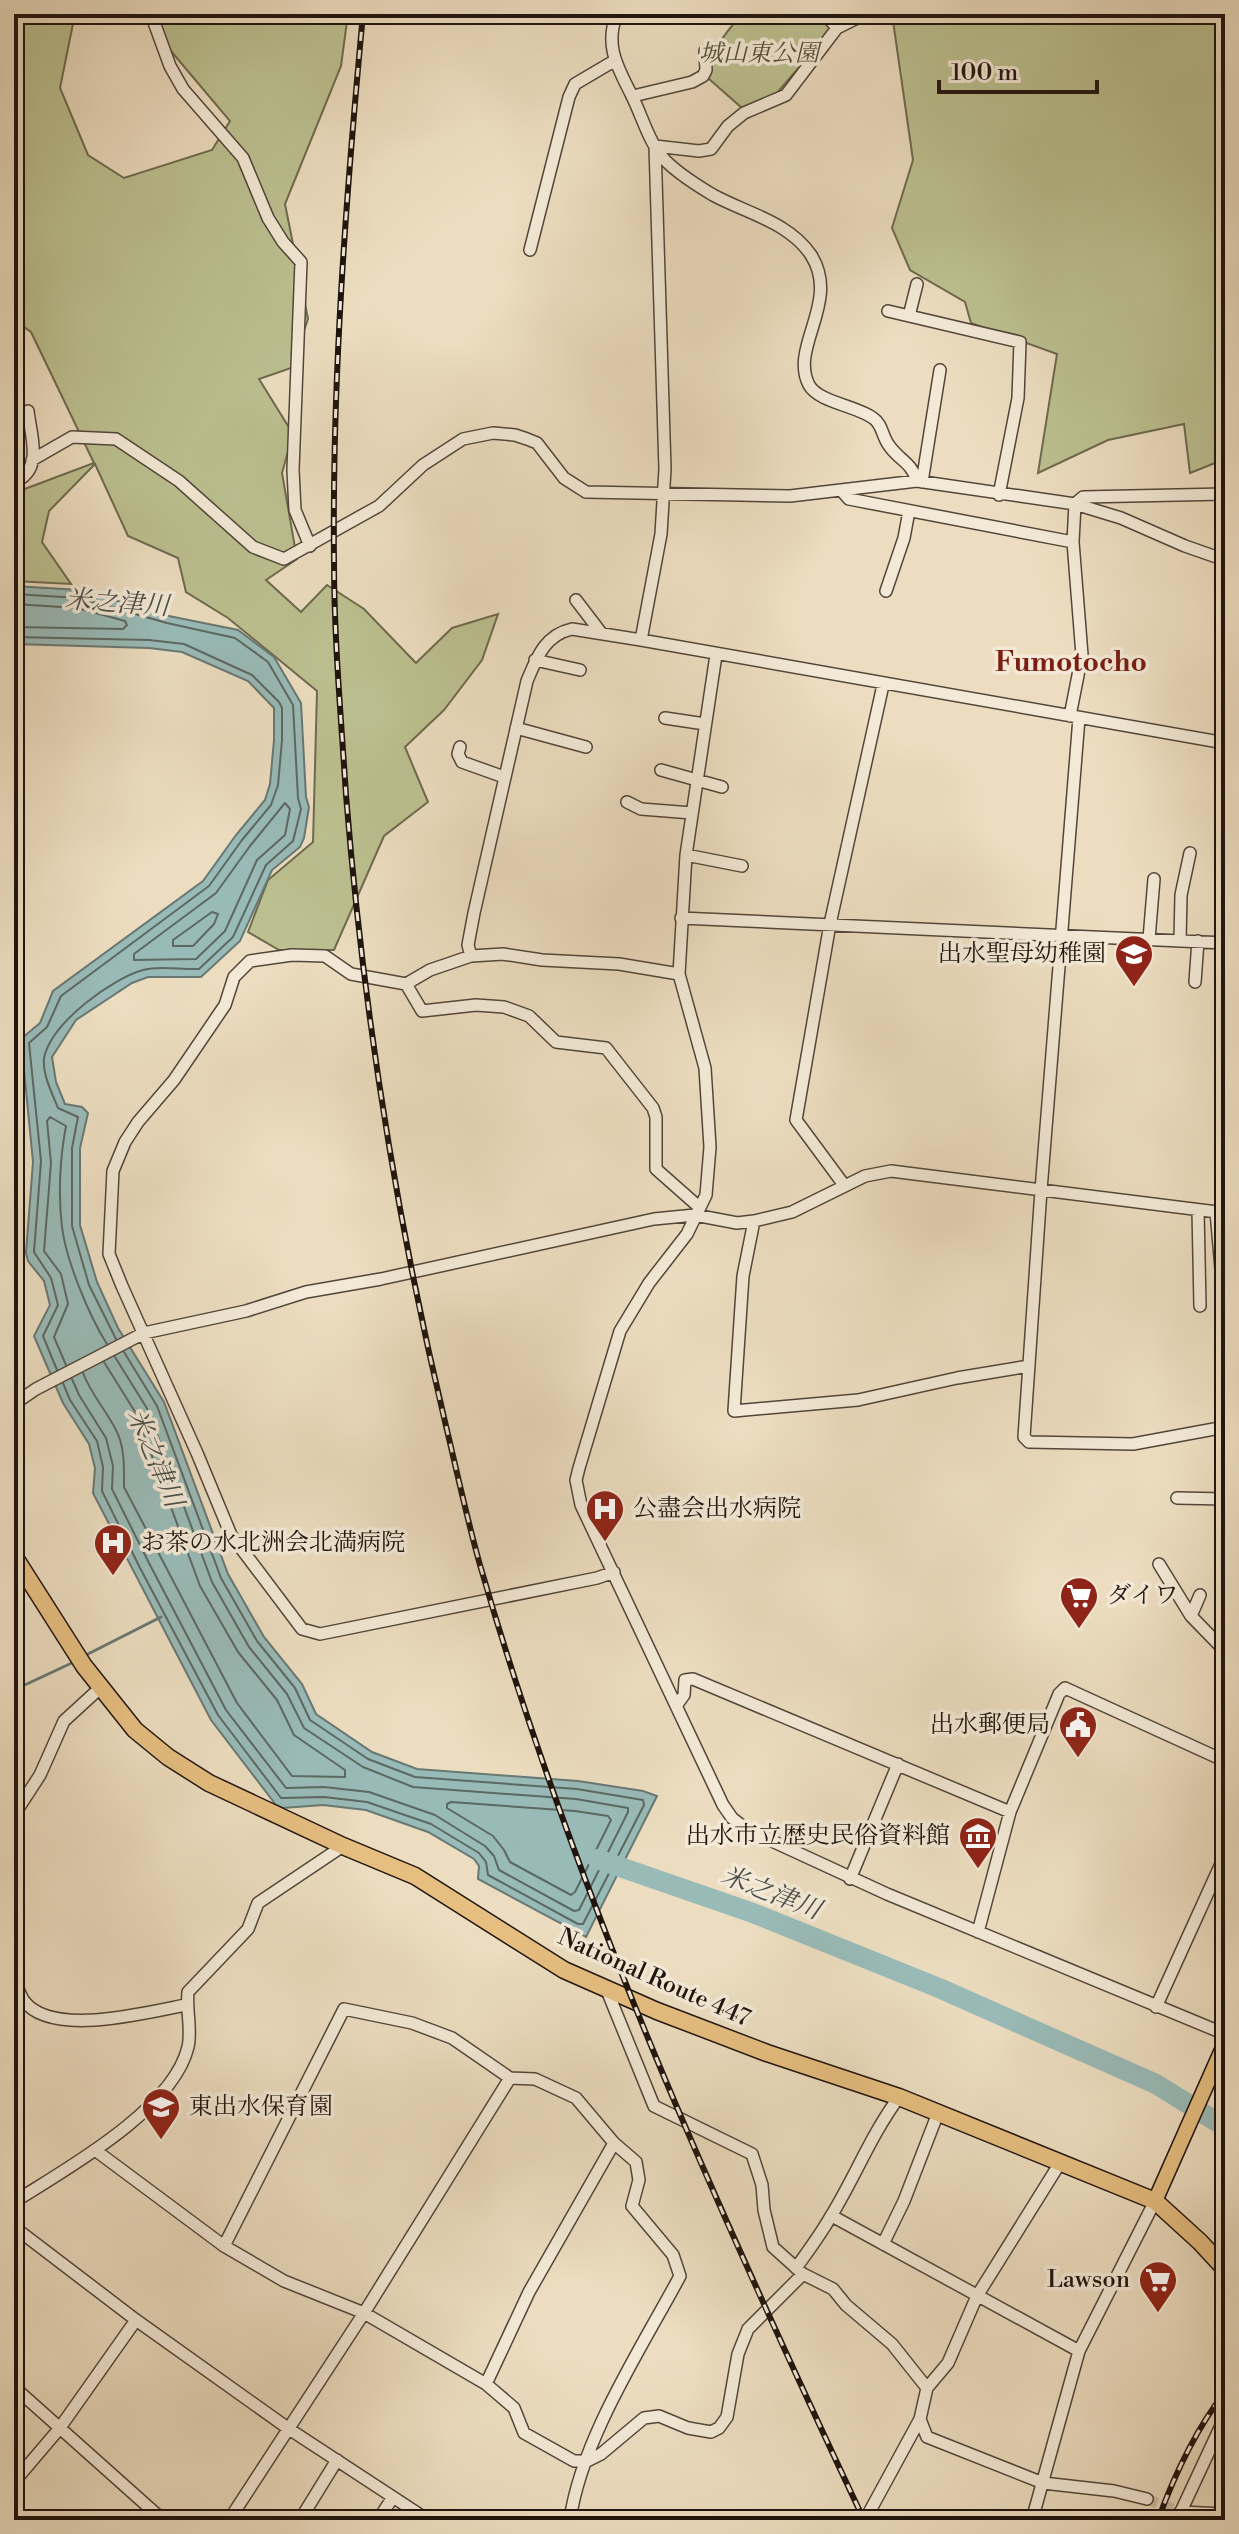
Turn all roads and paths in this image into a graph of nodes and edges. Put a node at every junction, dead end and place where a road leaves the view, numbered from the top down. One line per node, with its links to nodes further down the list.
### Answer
1 (151, 14): 26 (street)
2 (616, 14): 7 (street)
3 (825, 14): 5 (street)
4 (863, 15): 5 (street)
5 (837, 28): 9 (street)
6 (705, 51): 8 (street)
7 (614, 61): 8 (street); 10 (street)
8 (633, 96): 9 (street)
9 (655, 146): 18 (street); 20 (street)
10 (530, 250)
11 (917, 284): 13 (street)
12 (888, 311): 13 (street)
13 (909, 316): 22 (street)
14 (940, 370): 18 (street)
15 (14, 419): 16 (street)
16 (32, 460): 17 (street); 26 (street)
17 (14, 482)
18 (919, 482): 19 (street); 22 (street)
19 (841, 490): 20 (street); 24 (street)
20 (664, 494): 26 (street); 31 (street)
21 (1225, 494): 23 (street)
22 (999, 495): 23 (street)
23 (1075, 504): 25 (street); 27 (street)
24 (909, 511): 25 (street); 28 (street)
25 (1073, 542): 36 (street)
26 (310, 546)
27 (1225, 560)
28 (886, 591)
29 (576, 600): 30 (street)
30 (602, 634): 31 (street); 33 (street)
31 (641, 640): 32 (street)
32 (716, 655): 35 (street); 38 (street)
33 (535, 660): 34 (street); 39 (street)
34 (580, 670)
35 (883, 685): 36 (street); 54 (street)
36 (1075, 717): 40 (street); 55 (street)
37 (665, 718): 38 (street)
38 (705, 724): 45 (street)
39 (516, 728): 42 (street); 44 (street)
40 (1225, 743)
41 (460, 747): 44 (street)
42 (586, 747)
43 (661, 770): 45 (street)
44 (504, 777): 60 (street)
45 (697, 779): 46 (street); 48 (street)
46 (722, 787)
47 (627, 802): 48 (street)
48 (692, 813): 50 (street)
49 (1190, 853): 57 (street)
50 (686, 855): 51 (street); 53 (street)
51 (742, 866)
52 (1154, 879): 56 (street)
53 (681, 918): 54 (street); 61 (street)
54 (830, 924): 55 (street); 64 (street)
55 (1060, 935): 56 (street); 65 (street)
56 (1149, 939): 57 (street)
57 (1180, 941): 58 (street)
58 (1198, 941): 59 (street); 62 (street)
59 (1225, 943)
60 (471, 956): 61 (street); 63 (street)
61 (679, 974): 67 (street)
62 (1195, 982)
63 (406, 984): 67 (street); 72 (street)
64 (844, 1185): 65 (street); 69 (street)
65 (1041, 1190): 66 (street); 73 (street)
66 (1198, 1210): 68 (street); 70 (street)
67 (697, 1211): 69 (street); 72 (street); 80 (street)
68 (1221, 1212): 71 (street)
69 (754, 1221): 73 (street)
70 (1200, 1306)
71 (1225, 1314)
72 (144, 1333): 74 (street); 80 (street)
73 (1029, 1366): 75 (street)
74 (14, 1404)
75 (1225, 1427)
76 (1177, 1498): 77 (street)
77 (1225, 1499)
78 (14, 1556): 84 (highway, National Route 447)
79 (1159, 1564): 82 (street)
80 (614, 1572): 85 (street)
81 (1200, 1595): 82 (street)
82 (1191, 1616): 83 (street)
83 (1225, 1651)
84 (100, 1688): 89 (street); 90 (highway, National Route 447)
85 (676, 1706): 87 (street); 92 (street)
86 (1225, 1761): 88 (street)
87 (898, 1764): 88 (street); 92 (street)
88 (1010, 1812): 93 (street)
89 (14, 1815)
90 (343, 1846): 95 (highway, National Route 447); 96 (street)
91 (1225, 1855): 97 (street)
92 (850, 1879): 93 (street)
93 (978, 1932): 97 (street)
94 (14, 1978): 96 (street)
95 (606, 1988): 101 (highway, National Route 447); 113 (street)
96 (186, 2005): 104 (street)
97 (1156, 2007): 98 (street)
98 (1225, 2034)
99 (1225, 2043): 106 (main road)
100 (510, 2078): 103 (street); 111 (street); 115 (street)
101 (899, 2097): 102 (highway, National Route 447); 108 (street)
102 (938, 2113): 105 (highway, National Route 447); 110 (street)
103 (614, 2143): 118 (street); 126 (street)
104 (95, 2150): 107 (street); 111 (street)
105 (1060, 2163): 106 (highway, National Route 447); 114 (street)
106 (1157, 2194): 112 (highway, National Route 447); 117 (street)
107 (14, 2202)
108 (832, 2216): 110 (street); 113 (street)
109 (14, 2227): 116 (street)
110 (883, 2244): 114 (street)
111 (224, 2246): 115 (street)
112 (1225, 2269)
113 (800, 2271): 120 (street); 126 (street)
114 (977, 2296): 117 (street); 120 (street)
115 (364, 2313): 118 (street); 124 (street)
116 (136, 2320): 123 (street); 124 (street)
117 (1079, 2351): 128 (street)
118 (486, 2384): 126 (street)
119 (14, 2387): 123 (street)
120 (927, 2388): 122 (street)
121 (1225, 2417): 132 (street)
122 (920, 2419): 128 (street); 139 (street)
123 (59, 2429): 127 (street); 133 (street)
124 (289, 2429): 125 (street); 134 (street)
125 (337, 2460): 129 (street); 135 (street)
126 (587, 2461): 138 (street)
127 (14, 2482)
128 (1043, 2483): 130 (street); 140 (street)
129 (393, 2497): 136 (street); 137 (street)
130 (1147, 2499)
131 (1225, 2514): 132 (street)
132 (1179, 2516)
133 (163, 2520)
134 (229, 2520)
135 (300, 2520)
136 (378, 2520)
137 (428, 2520)
138 (570, 2520)
139 (865, 2520)
140 (1032, 2520)

